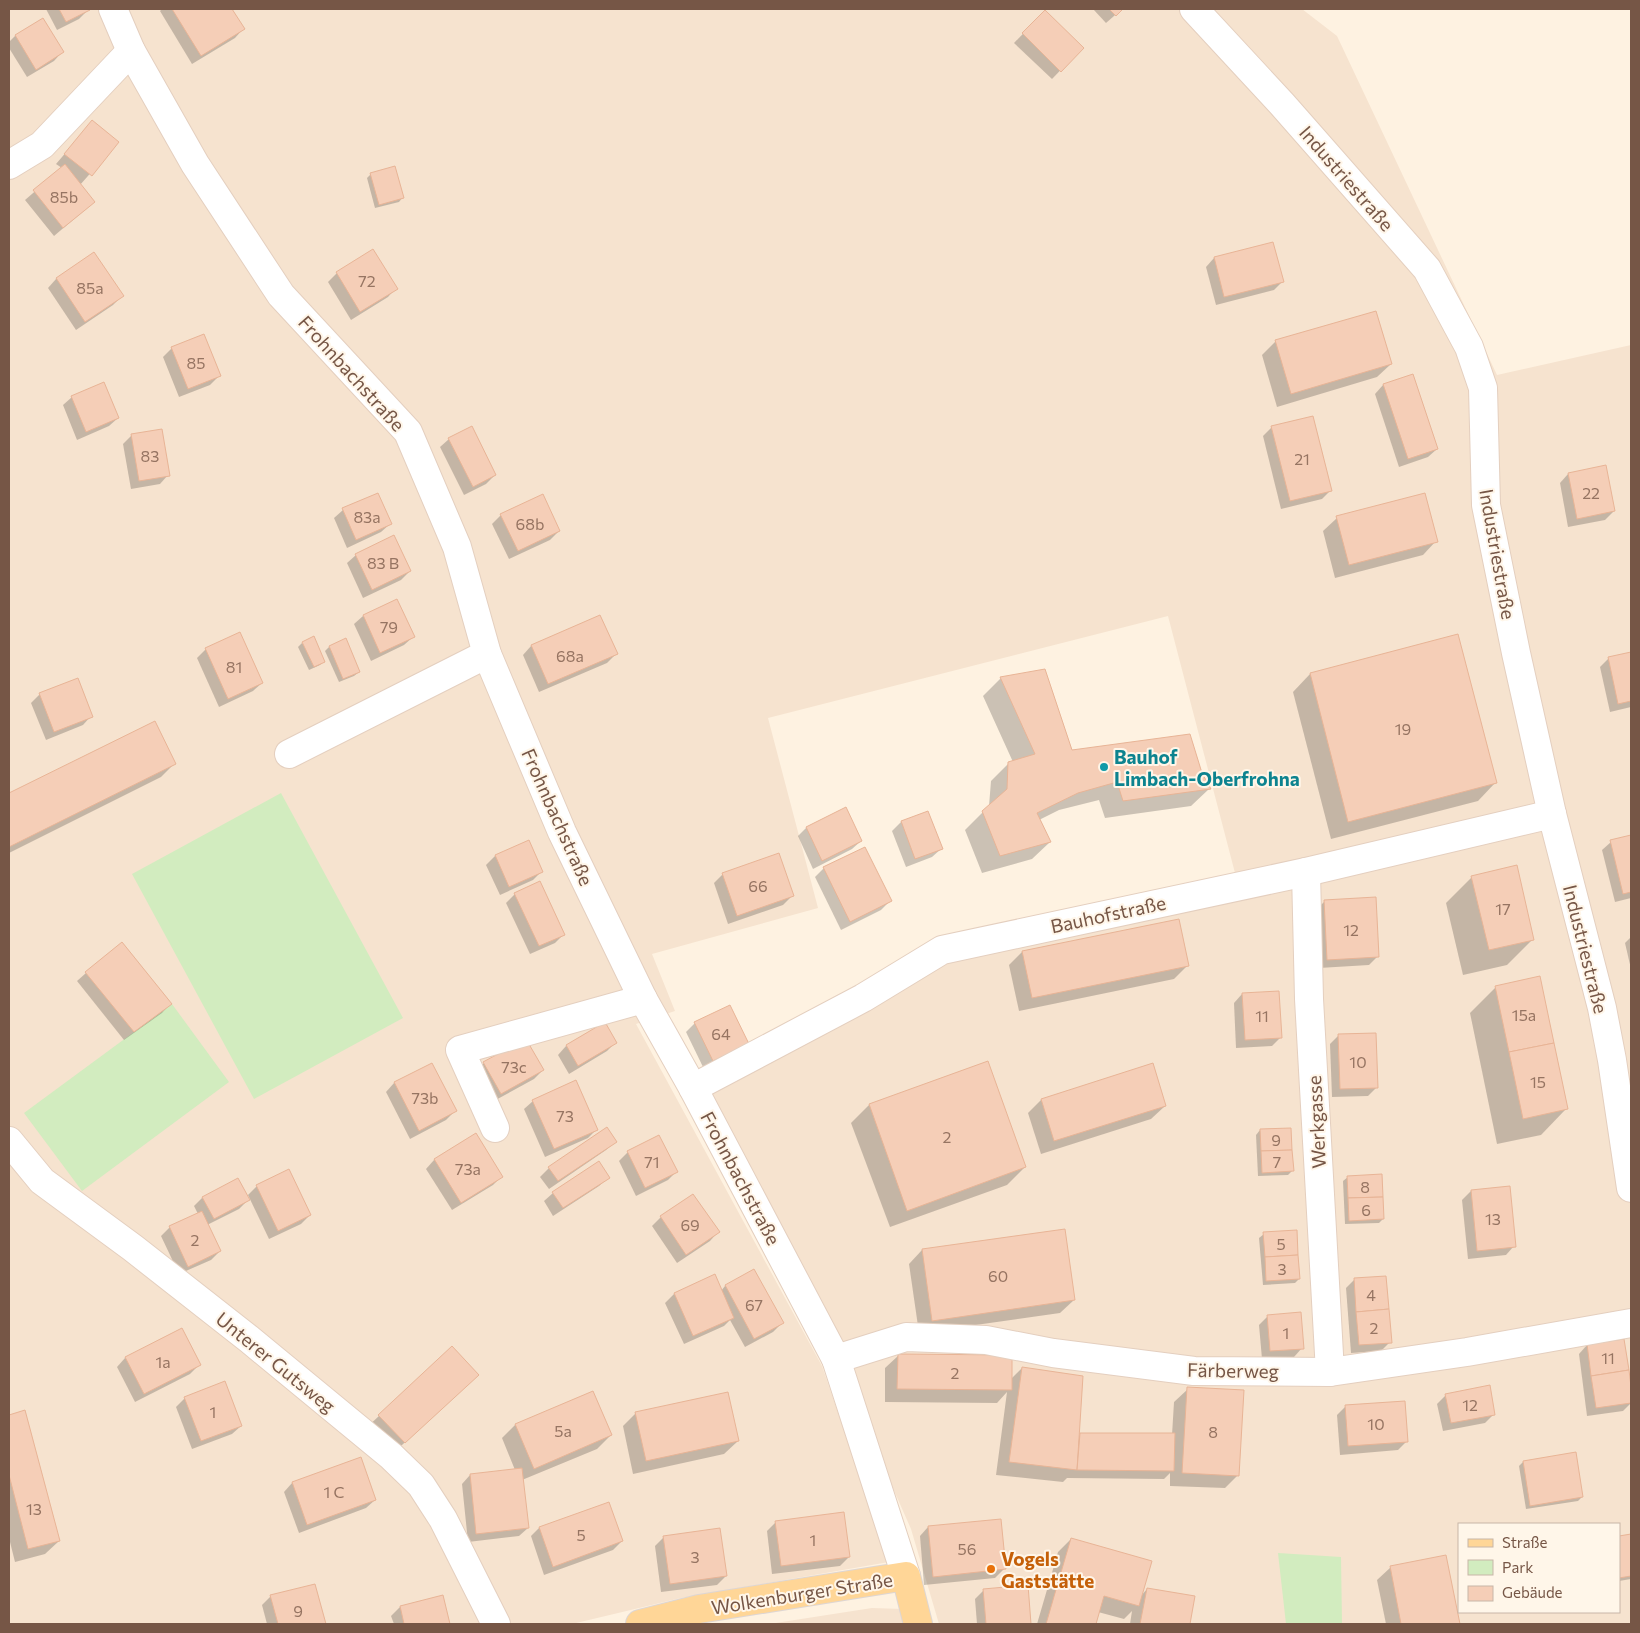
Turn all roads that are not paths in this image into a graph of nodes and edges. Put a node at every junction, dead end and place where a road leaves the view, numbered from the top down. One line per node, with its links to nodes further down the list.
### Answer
1 (113, 9): 3 (street, Frohnbachstraße)
2 (1194, 9): 7 (street, Industriestraße)
3 (130, 51): 4 (street); 5 (street, Frohnbachstraße)
4 (9, 165)
5 (487, 654): 6 (street); 9 (street, Frohnbachstraße)
6 (290, 754)
7 (1552, 814): 8 (street, Bauhofstraße); 10 (street, Industriestraße)
8 (1306, 872): 11 (street, Bauhofstraße); 17 (street, Werkgasse)
9 (642, 1000): 11 (street, Frohnbachstraße); 12 (street)
10 (1622, 1057): 14 (street, Industriestraße)
11 (693, 1088): 16 (street, Frohnbachstraße)
12 (495, 1128)
13 (9, 1142): 19 (street, Unterer Gutsweg)
14 (1631, 1188)
15 (1631, 1324): 17 (street, Färberweg)
16 (836, 1359): 17 (street, Färberweg); 18 (street, Frohnbachstraße)
17 (1330, 1372)
18 (906, 1576): 20 (main road, Wolkenburger Straße); 21 (main road, Frohnbachstraße)
19 (496, 1624)
20 (640, 1624)
21 (918, 1624)

